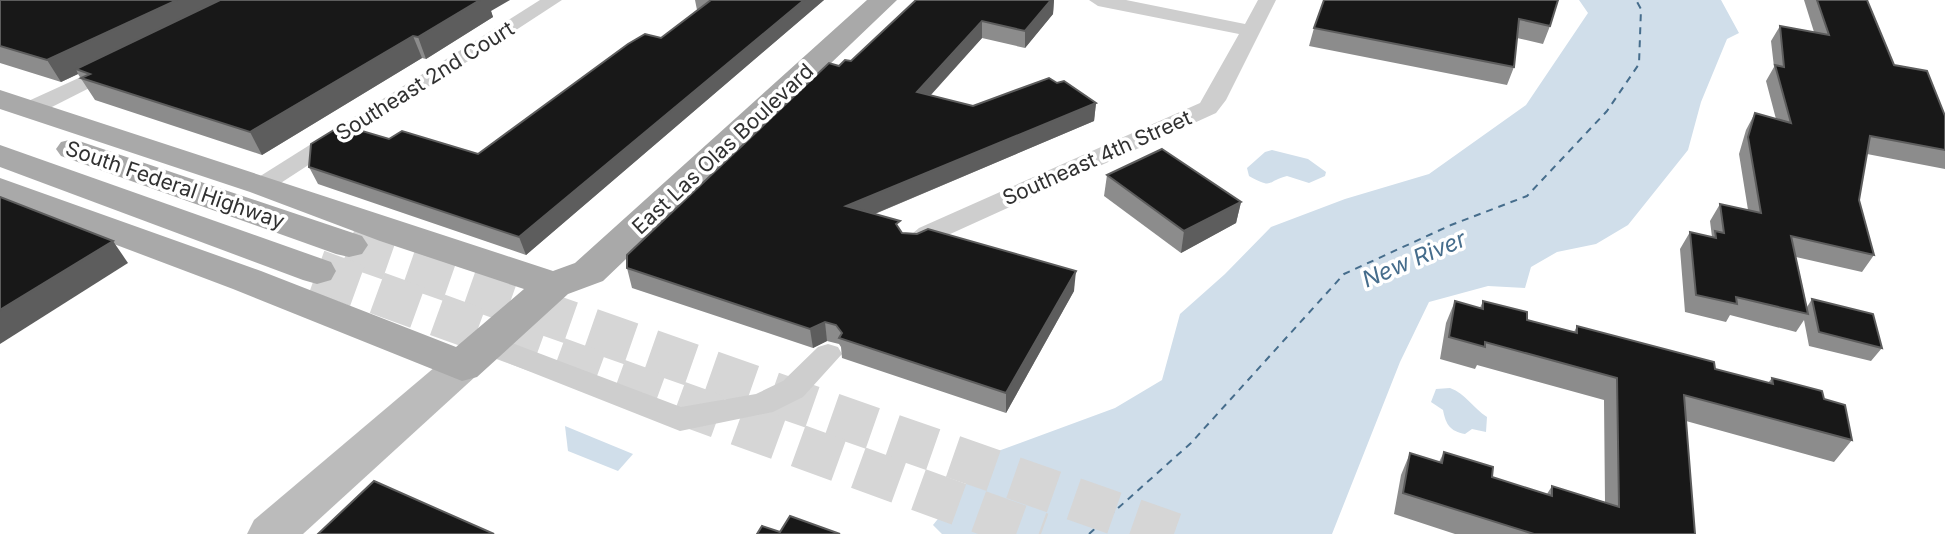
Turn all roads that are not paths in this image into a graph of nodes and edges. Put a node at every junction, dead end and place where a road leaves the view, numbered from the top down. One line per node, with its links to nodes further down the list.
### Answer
1 (553, 0): 12 (street, Southeast 2nd Court)
2 (854, 0): 17 (main road, East Las Olas Boulevard)
3 (883, 0): 17 (main road, East Las Olas Boulevard)
4 (1098, 0): 6 (street)
5 (1267, 0): 6 (street, Southeast 4th Street)
6 (1252, 31): 14 (street, Southeast 4th Street)
7 (129, 60): 9 (street)
8 (0, 99): 9 (main road)
9 (32, 108): 12 (main road)
10 (0, 124): 15 (main road, South Federal Highway)
11 (0, 155): 16 (main road, South Federal Highway)
12 (262, 185): 17 (main road)
13 (0, 189): 19 (main road)
14 (914, 244)
15 (349, 245)
16 (317, 271)
17 (554, 285): 19 (main road, East Las Olas Boulevard)
18 (828, 354): 20 (street)
19 (475, 355): 20 (street); 21 (main road, East Las Olas Boulevard)
20 (793, 389)
21 (271, 534)

